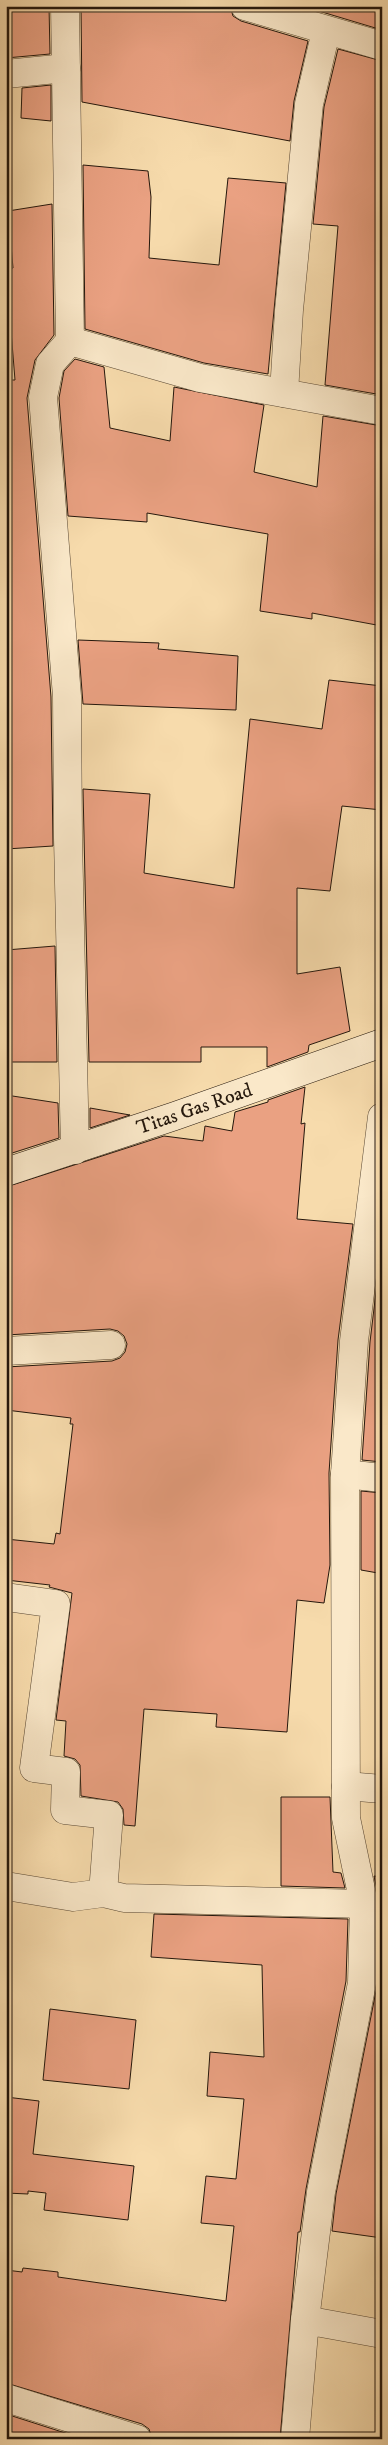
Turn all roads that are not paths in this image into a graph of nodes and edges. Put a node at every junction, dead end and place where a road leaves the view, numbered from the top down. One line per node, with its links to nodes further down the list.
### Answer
1 (65, 6): 5 (street)
2 (245, 6): 3 (street)
3 (326, 31): 4 (street); 8 (street)
4 (382, 46)
5 (66, 68): 6 (street); 7 (street)
6 (6, 74)
7 (70, 340): 8 (street); 12 (street)
8 (284, 393): 9 (street)
9 (382, 411)
10 (382, 1043): 12 (street, Titas Gas Road)
11 (382, 1117): 14 (street)
12 (75, 1150): 13 (street, Titas Gas Road)
13 (6, 1172)
14 (373, 1272): 17 (street)
15 (111, 1345): 16 (street)
16 (6, 1351)
17 (346, 1474): 18 (street); 20 (street)
18 (382, 1478)
19 (6, 1597): 23 (street)
20 (346, 1786): 21 (street); 24 (street)
21 (382, 1789)
22 (6, 1886): 23 (street)
23 (103, 1893): 24 (street)
24 (364, 1904): 25 (street)
25 (305, 2320): 26 (street); 29 (street)
26 (382, 2334)
27 (6, 2398): 28 (street)
28 (137, 2439)
29 (295, 2439)

